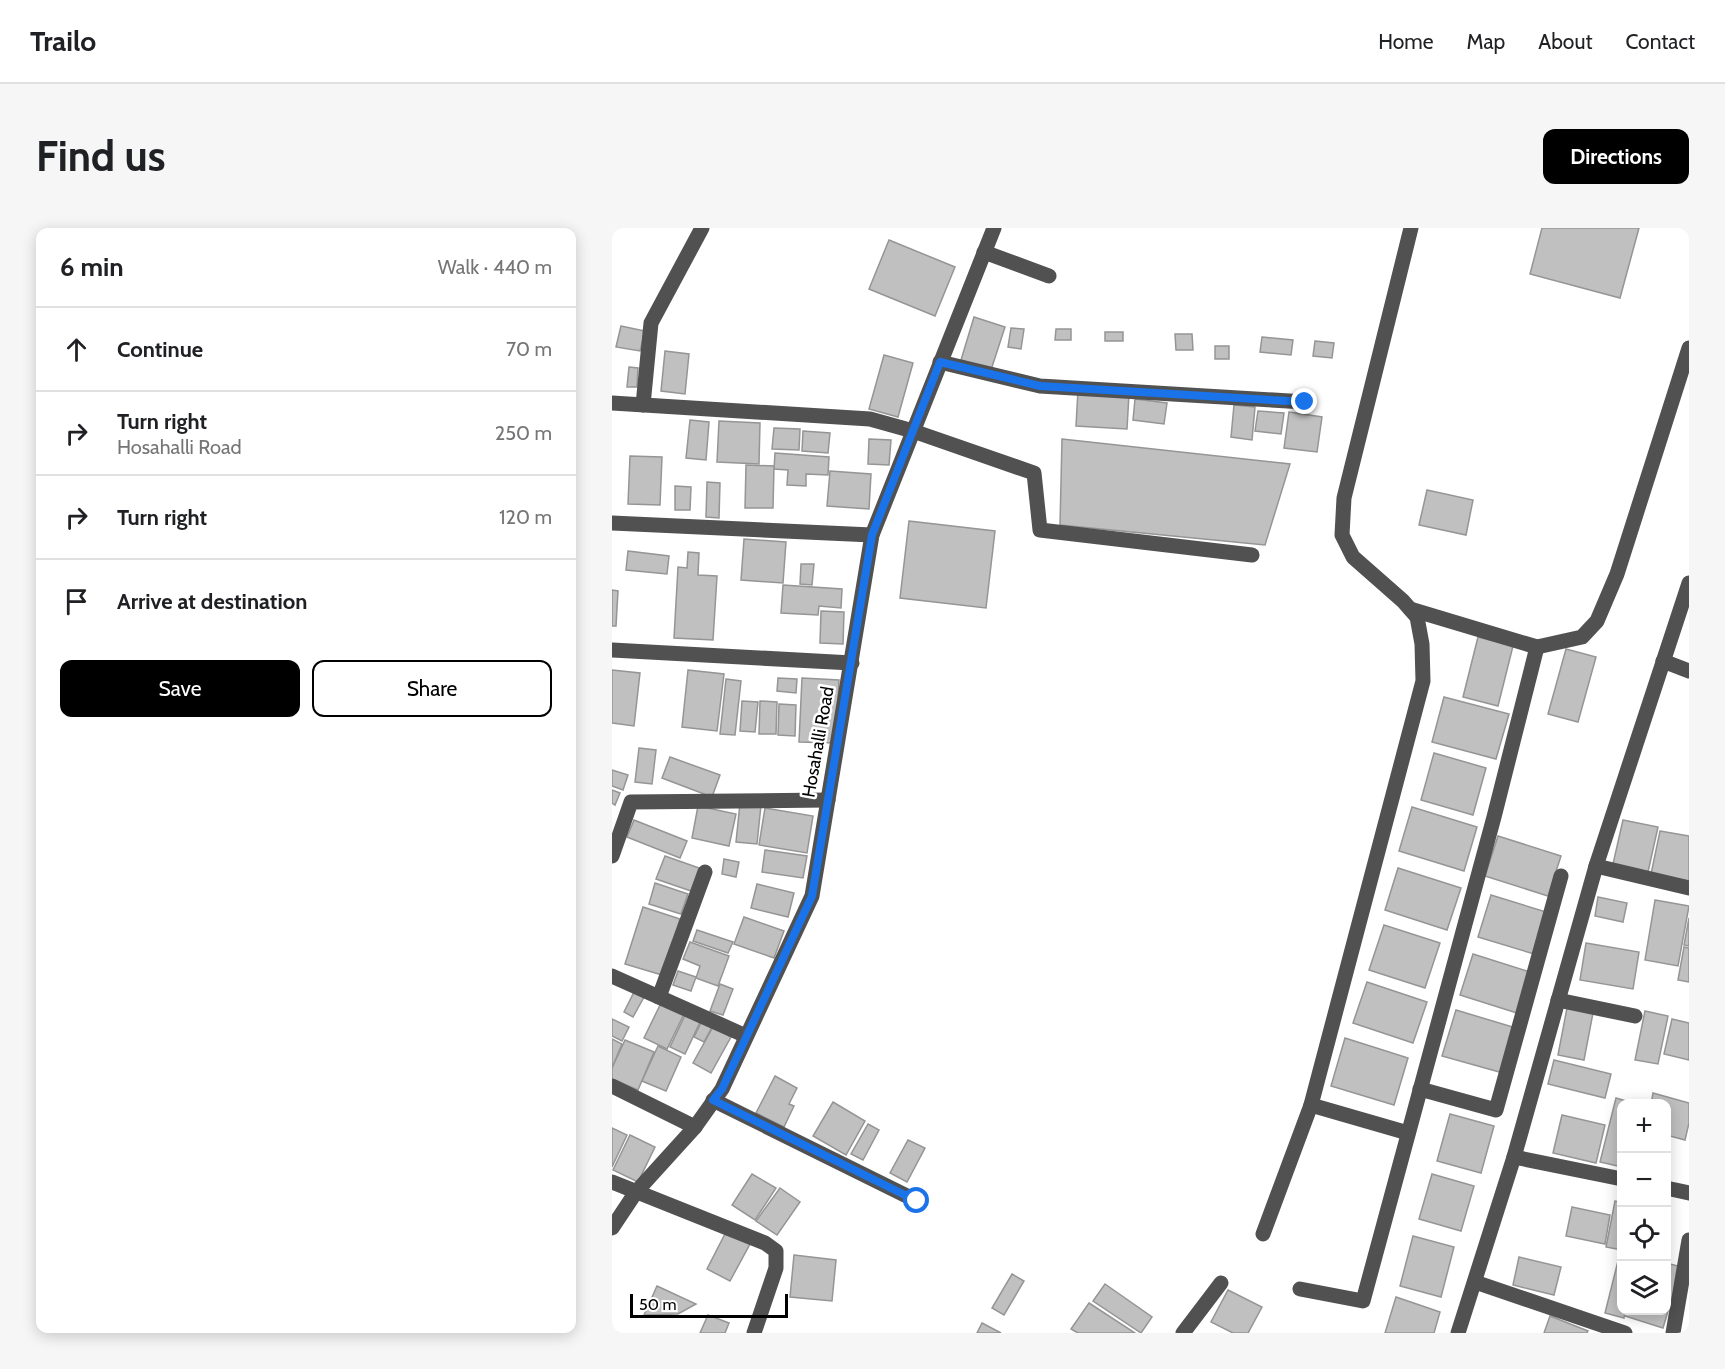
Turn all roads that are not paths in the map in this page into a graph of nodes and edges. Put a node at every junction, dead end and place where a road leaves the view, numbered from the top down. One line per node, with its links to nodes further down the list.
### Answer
1 (702, 228): 10 (street)
2 (994, 228): 4 (street, Hosahalli Road)
3 (1411, 228): 16 (street)
4 (984, 252): 5 (street); 7 (street, Hosahalli Road)
5 (1048, 276)
6 (1689, 348): 17 (street)
7 (940, 362): 8 (street); 11 (street, Hosahalli Road)
8 (1305, 402)
9 (612, 403): 10 (street)
10 (643, 405): 11 (street)
11 (913, 431): 13 (street, Hosahalli Road); 14 (street)
12 (612, 523): 13 (street)
13 (872, 535): 20 (street, Hosahalli Road)
14 (1252, 555)
15 (1689, 583): 19 (street)
16 (1410, 609): 17 (street); 36 (street)
17 (1538, 647): 34 (street)
18 (612, 650): 20 (street)
19 (1663, 662): 21 (street); 24 (street)
20 (852, 663): 22 (street, Hosahalli Road)
21 (1689, 671)
22 (828, 800): 23 (street); 32 (street, Hosahalli Road)
23 (612, 856)
24 (1596, 866): 27 (street); 30 (street)
25 (705, 872): 29 (street)
26 (1561, 876): 34 (street)
27 (1689, 888)
28 (612, 976): 29 (street)
29 (659, 997): 32 (street)
30 (1558, 1000): 31 (street); 39 (street)
31 (1635, 1017)
32 (746, 1036): 35 (street, Hosahalli Road)
33 (612, 1086): 37 (street)
34 (1420, 1089): 38 (street)
35 (713, 1100): 37 (street, Hosahalli Road); 45 (street)
36 (1311, 1105): 38 (street); 47 (street)
37 (695, 1126): 43 (street, Hosahalli Road)
38 (1408, 1133): 51 (street)
39 (1514, 1156): 40 (street); 49 (street)
40 (1617, 1178)
41 (612, 1182): 43 (street)
42 (1671, 1189): 44 (street)
43 (636, 1192): 46 (street, Hosahalli Road); 53 (street)
44 (1689, 1193)
45 (917, 1201)
46 (612, 1228)
47 (1263, 1234)
48 (1689, 1240): 57 (street)
49 (1475, 1282): 52 (street); 55 (street)
50 (1221, 1283): 54 (street)
51 (1300, 1288)
52 (1603, 1329): 56 (street)
53 (754, 1333)
54 (1183, 1333)
55 (1458, 1333)
56 (1625, 1333)
57 (1673, 1333)

